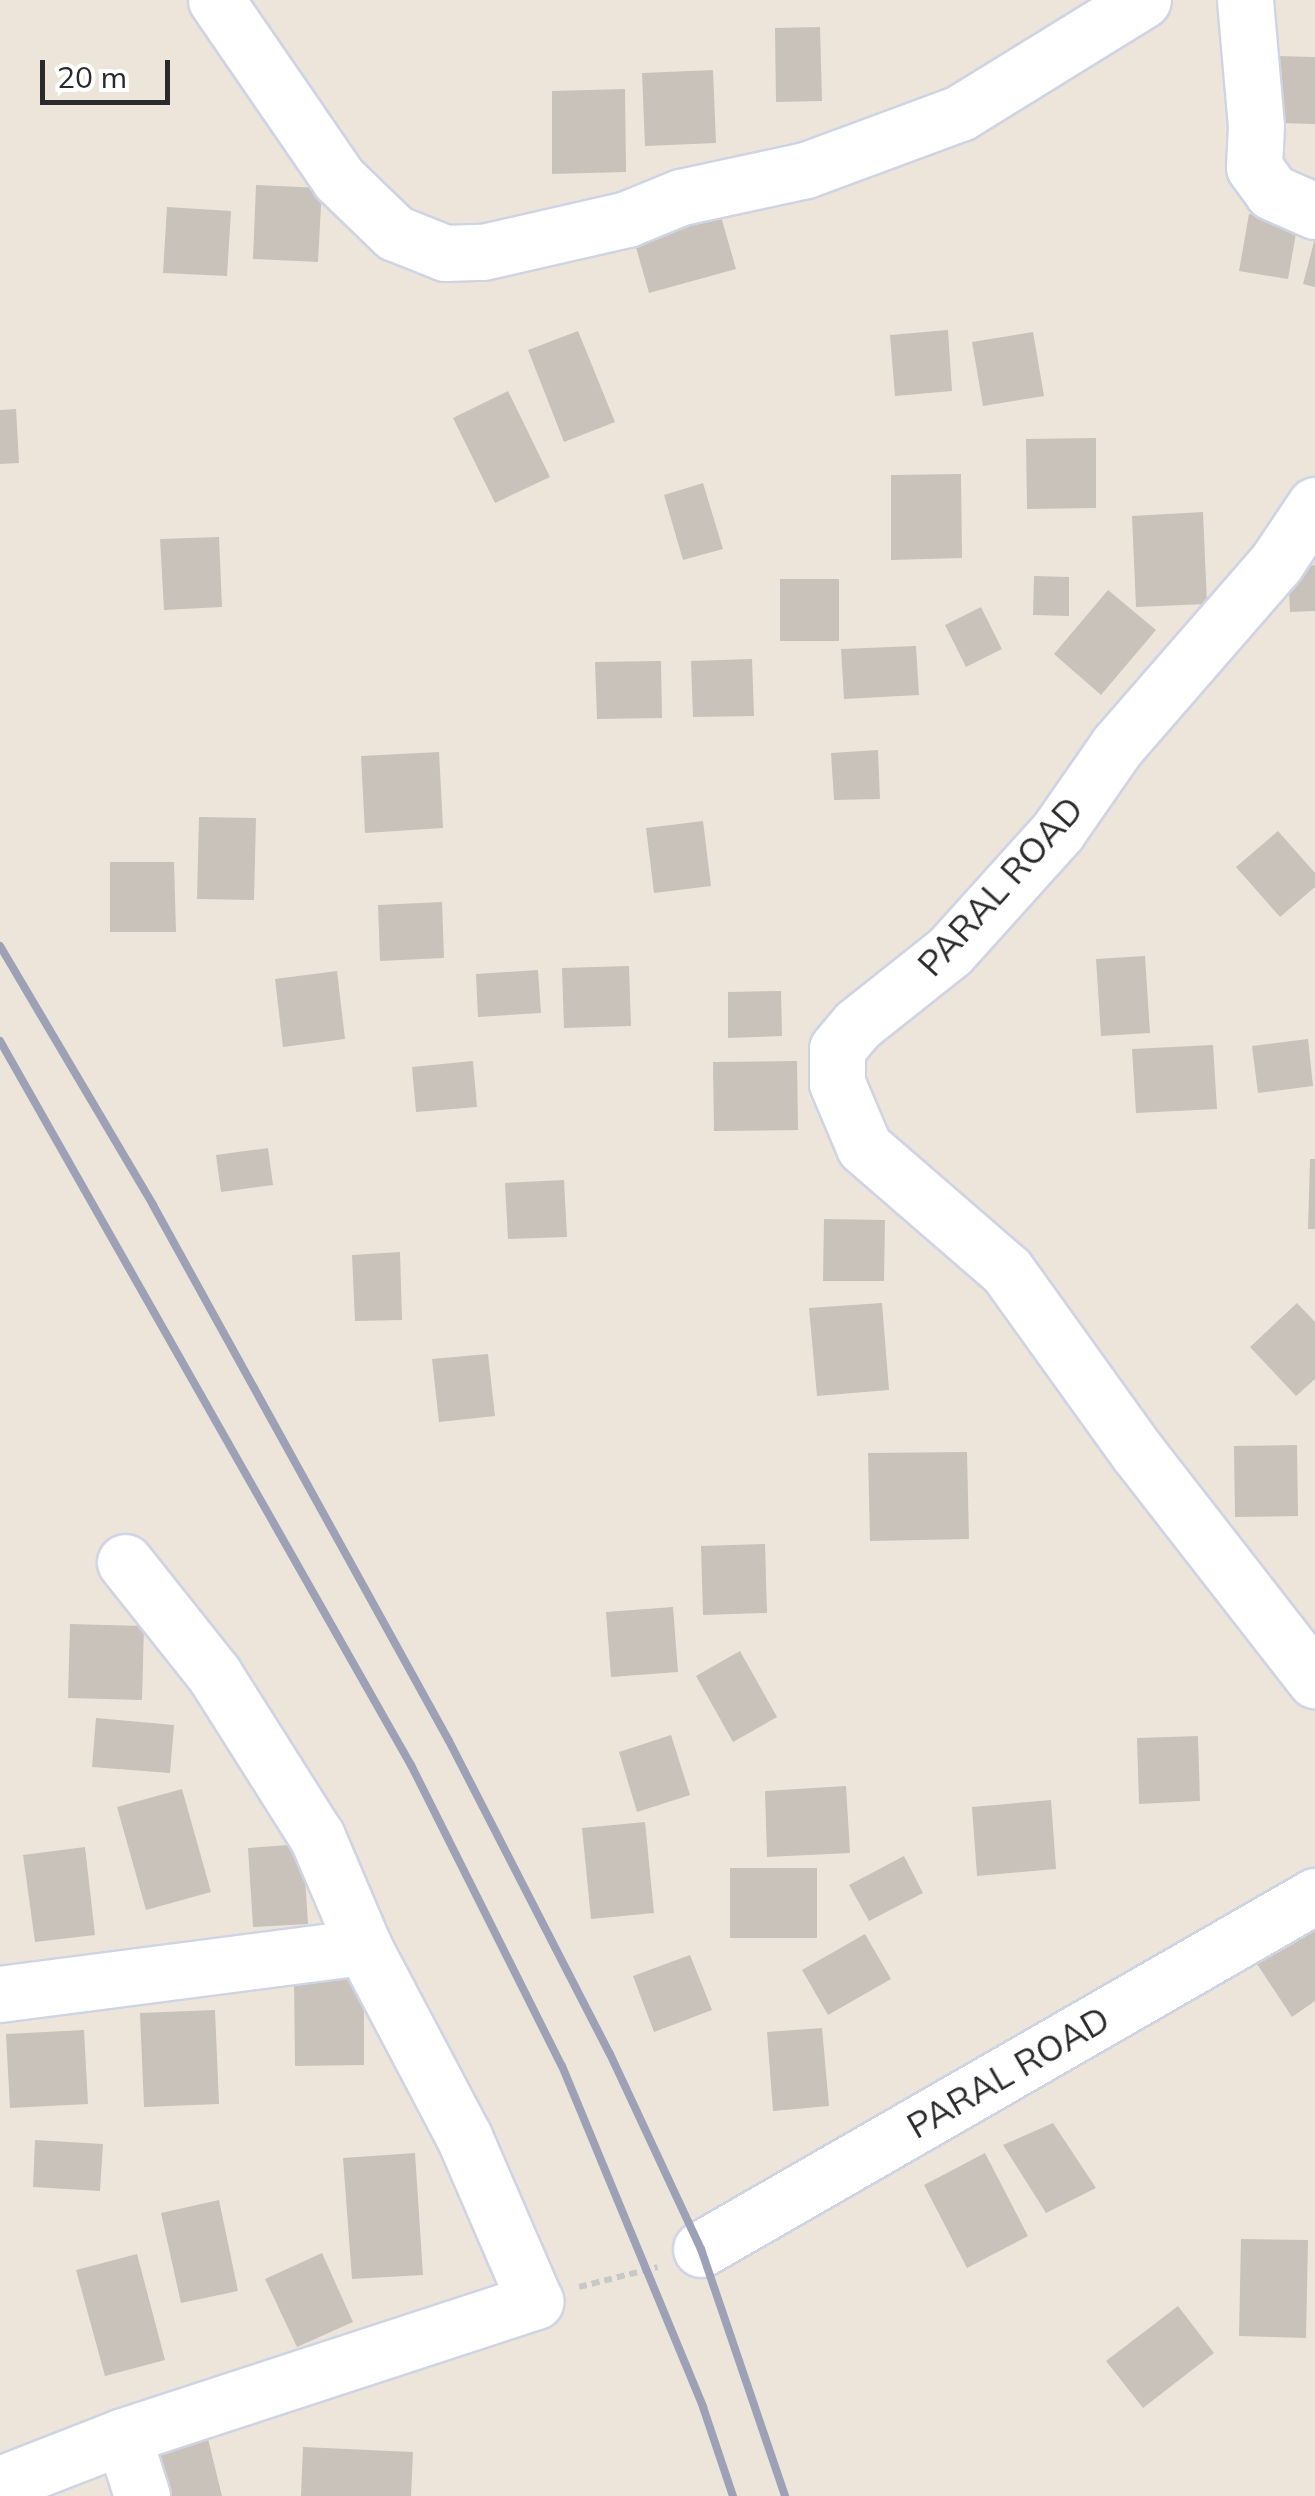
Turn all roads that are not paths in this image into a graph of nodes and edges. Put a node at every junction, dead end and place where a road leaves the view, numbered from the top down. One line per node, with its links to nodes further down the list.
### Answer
1 (216, 0): 2 (street)
2 (1142, 0)
3 (1245, 0): 4 (street)
4 (1315, 211)
5 (1315, 505): 7 (street, PARAL ROAD)
6 (125, 1562): 9 (street)
7 (1315, 1680)
8 (1315, 1896): 11 (street, PARAL ROAD)
9 (364, 1948): 10 (street); 12 (street)
10 (0, 1994)
11 (701, 2249)
12 (123, 2436): 13 (street); 14 (street)
13 (0, 2484)
14 (142, 2496)

